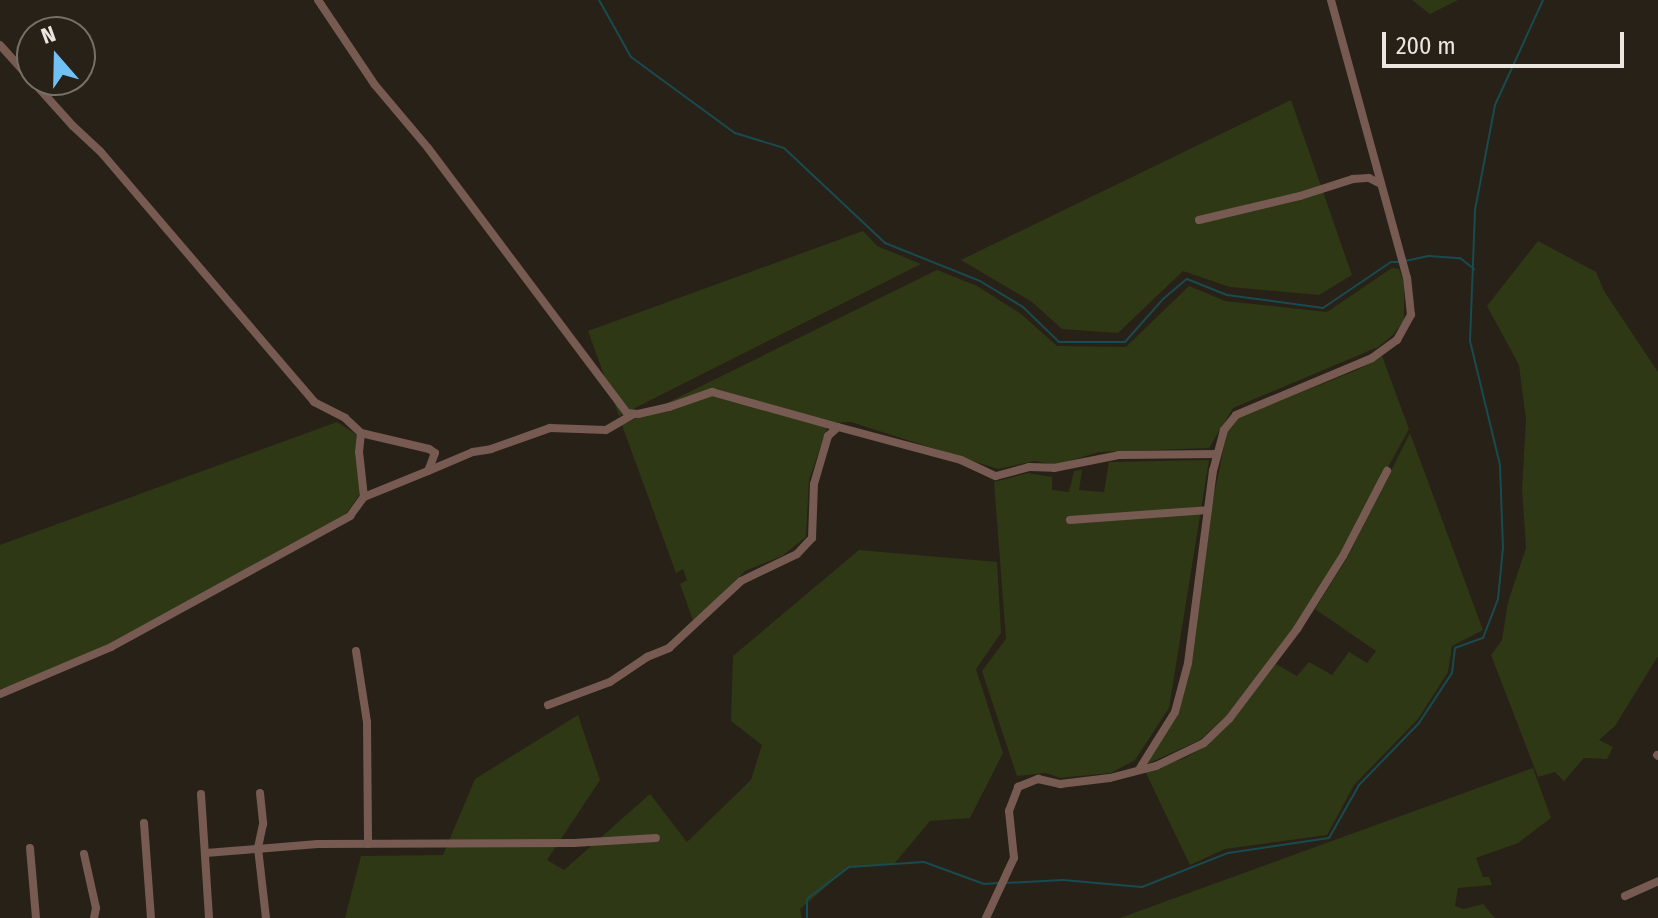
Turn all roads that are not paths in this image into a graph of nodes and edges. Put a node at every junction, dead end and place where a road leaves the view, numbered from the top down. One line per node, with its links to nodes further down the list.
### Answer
1 (318, 0): 6 (street)
2 (1331, 0): 4 (street)
3 (0, 45): 8 (street)
4 (1379, 183): 5 (street); 9 (street)
5 (1199, 220)
6 (634, 414): 7 (street); 10 (street)
7 (838, 427): 9 (street); 17 (street)
8 (361, 433): 10 (street); 12 (street)
9 (1216, 454): 13 (street)
10 (428, 471): 12 (street)
11 (1387, 471): 18 (street)
12 (364, 497): 16 (street)
13 (1208, 510): 14 (street); 18 (street)
14 (1070, 520)
15 (356, 651): 23 (street)
16 (0, 694)
17 (548, 705)
18 (1140, 768): 35 (street)
19 (260, 793): 25 (street)
20 (201, 794): 26 (street)
21 (144, 823): 32 (street)
22 (656, 838): 23 (street)
23 (368, 844): 25 (street)
24 (30, 848): 30 (street)
25 (258, 848): 26 (street); 34 (street)
26 (206, 853): 33 (street)
27 (84, 854): 31 (street)
28 (1658, 881): 29 (street)
29 (1625, 896)
30 (36, 918)
31 (94, 918)
32 (151, 918)
33 (209, 918)
34 (266, 918)
35 (986, 918)

